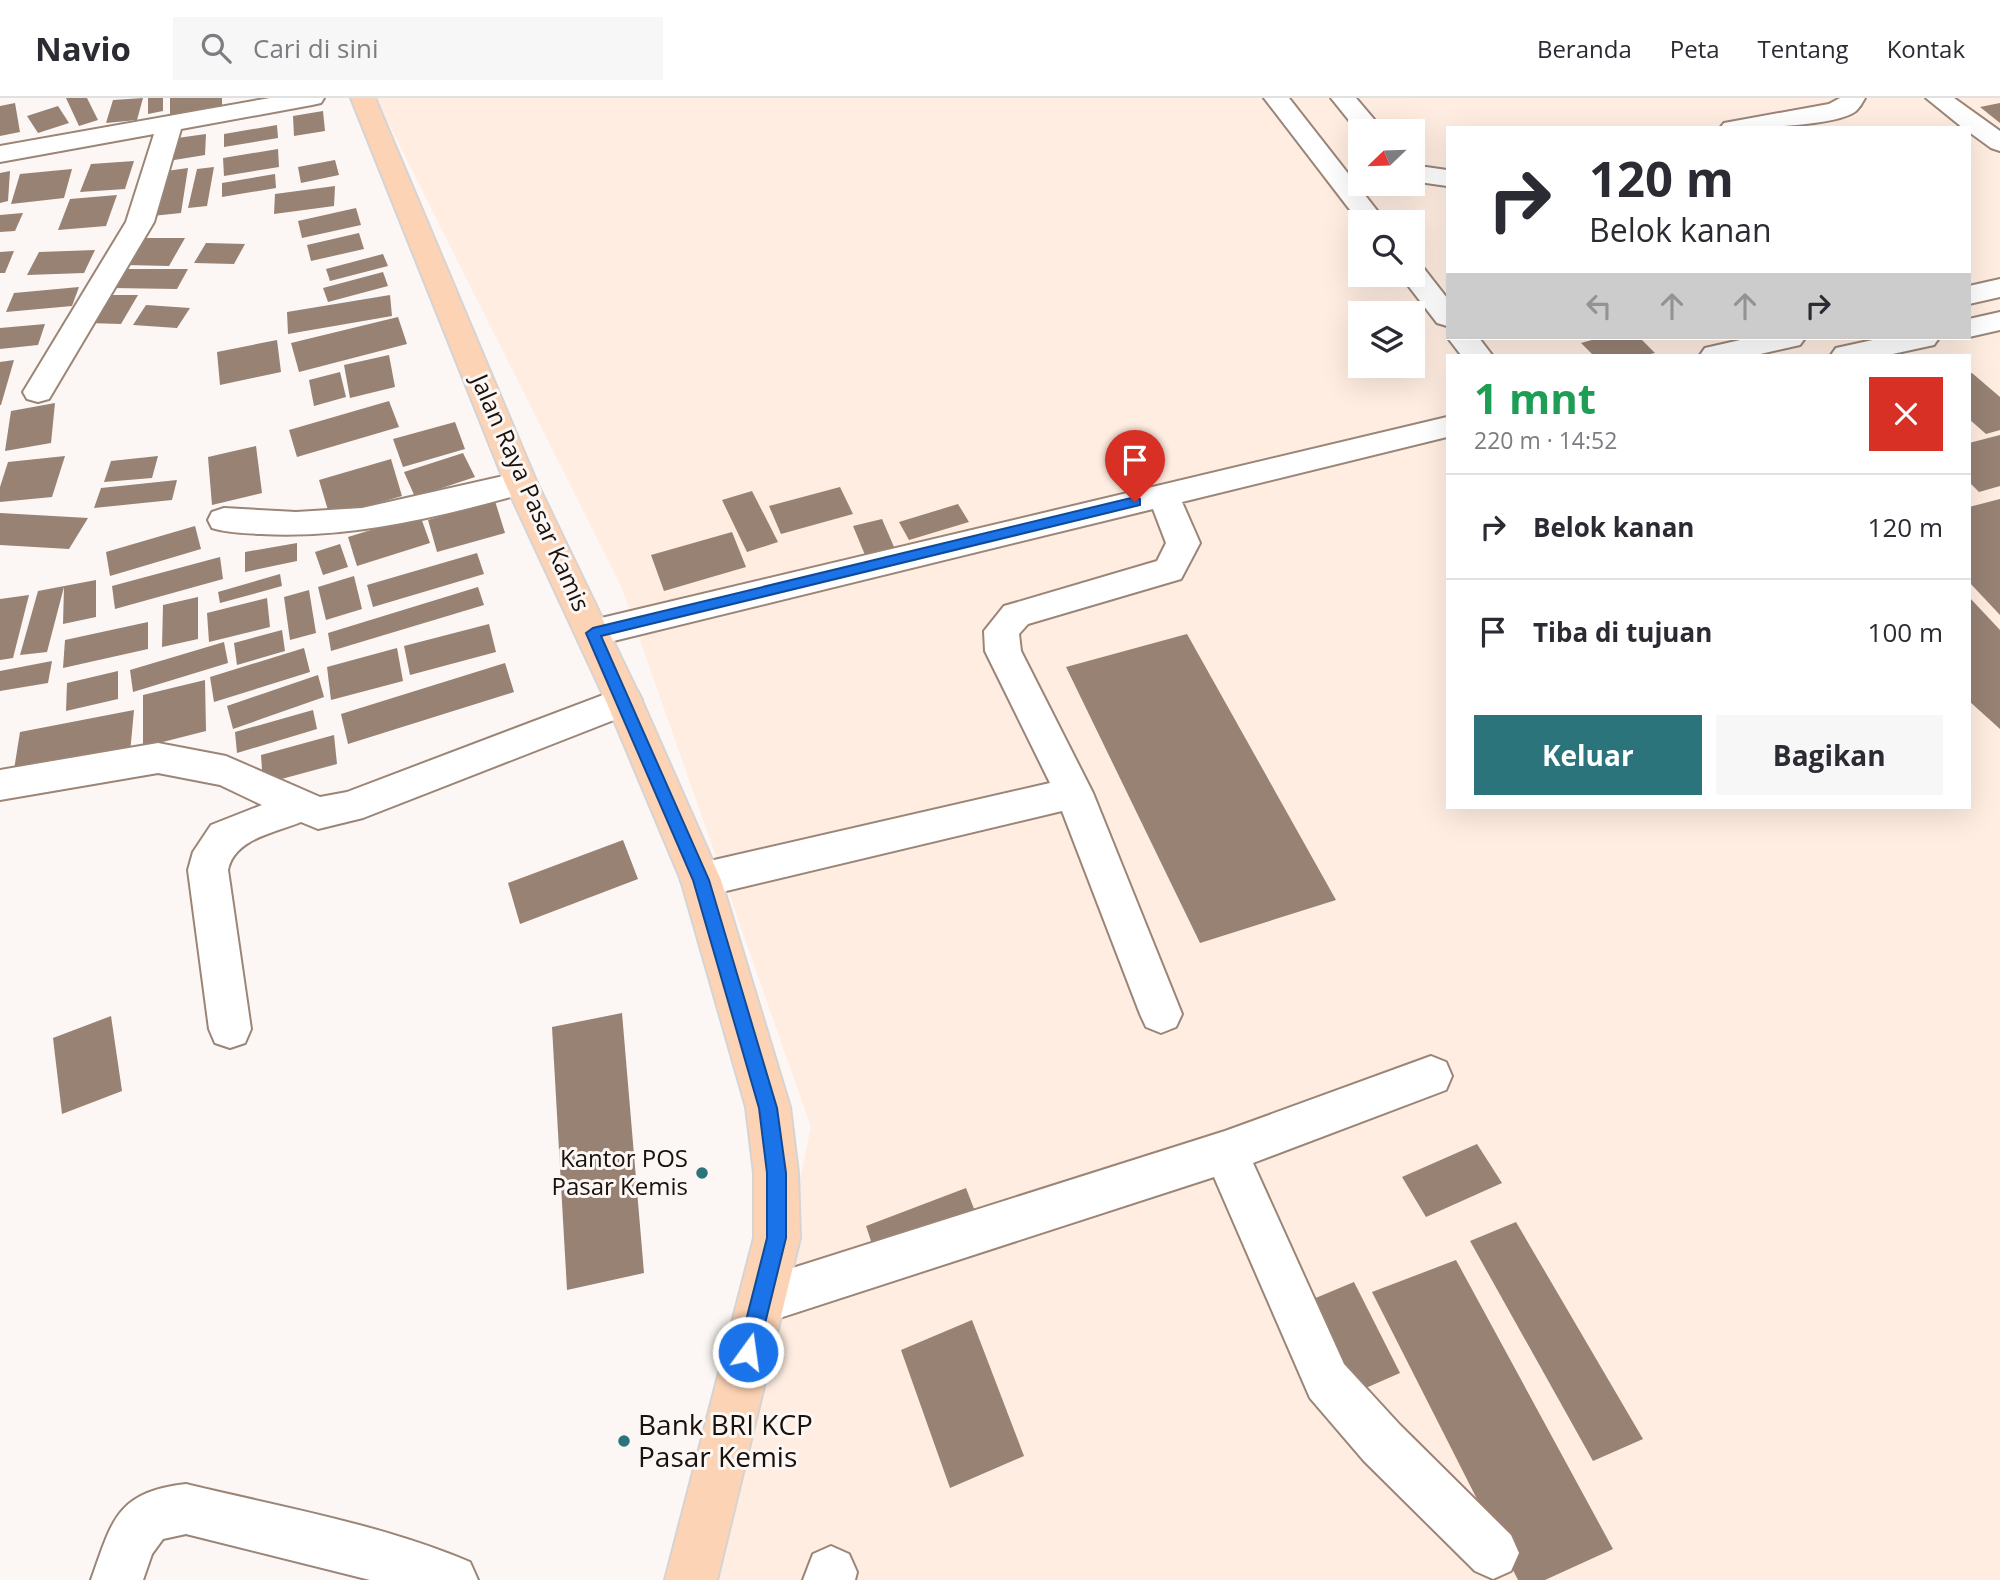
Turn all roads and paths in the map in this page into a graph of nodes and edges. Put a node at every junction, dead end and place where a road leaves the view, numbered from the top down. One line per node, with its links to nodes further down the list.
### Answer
1 (312, 98): 8 (street)
2 (363, 98): 29 (main road, Jalan Raya Pasar Kamis)
3 (1276, 98): 14 (street)
4 (1343, 98): 7 (street)
5 (1853, 98): 9 (street)
6 (1938, 98): 10 (street)
7 (1361, 119)
8 (170, 122): 11 (street); 27 (street)
9 (1745, 126)
10 (2000, 143)
11 (0, 154)
12 (1425, 176): 13 (street)
13 (1446, 178)
14 (1364, 210)
15 (1424, 287): 18 (street)
16 (2000, 288): 17 (street)
17 (1971, 295)
18 (1446, 316)
19 (2000, 321): 20 (street)
20 (1971, 328)
21 (1465, 340): 24 (street)
22 (1781, 340): 25 (street)
23 (1915, 340): 26 (street)
24 (1476, 354)
25 (1719, 354)
26 (1851, 354)
27 (38, 392)
28 (1446, 427): 30 (street)
29 (520, 482): 31 (street); 32 (main road, Jalan Raya Pasar Kamis)
30 (1162, 496): 32 (street); 35 (street)
31 (224, 520)
32 (593, 633): 33 (main road, Jalan Raya Pasar Kamis)
33 (624, 701): 36 (street); 37 (main road, Jalan Raya Pasar Kamis)
34 (0, 785): 36 (street)
35 (1073, 793): 37 (street); 38 (street)
36 (300, 806): 39 (street)
37 (701, 880): 42 (main road, Jalan Raya Pasar Kamis)
38 (1161, 1014)
39 (230, 1028)
40 (1431, 1076): 41 (street)
41 (1225, 1152): 42 (street); 43 (street)
42 (761, 1301): 46 (main road, Jalan Raya Pasar Kamis)
43 (1493, 1553)
44 (117, 1580): 45 (street)
45 (452, 1580)
46 (691, 1580)

